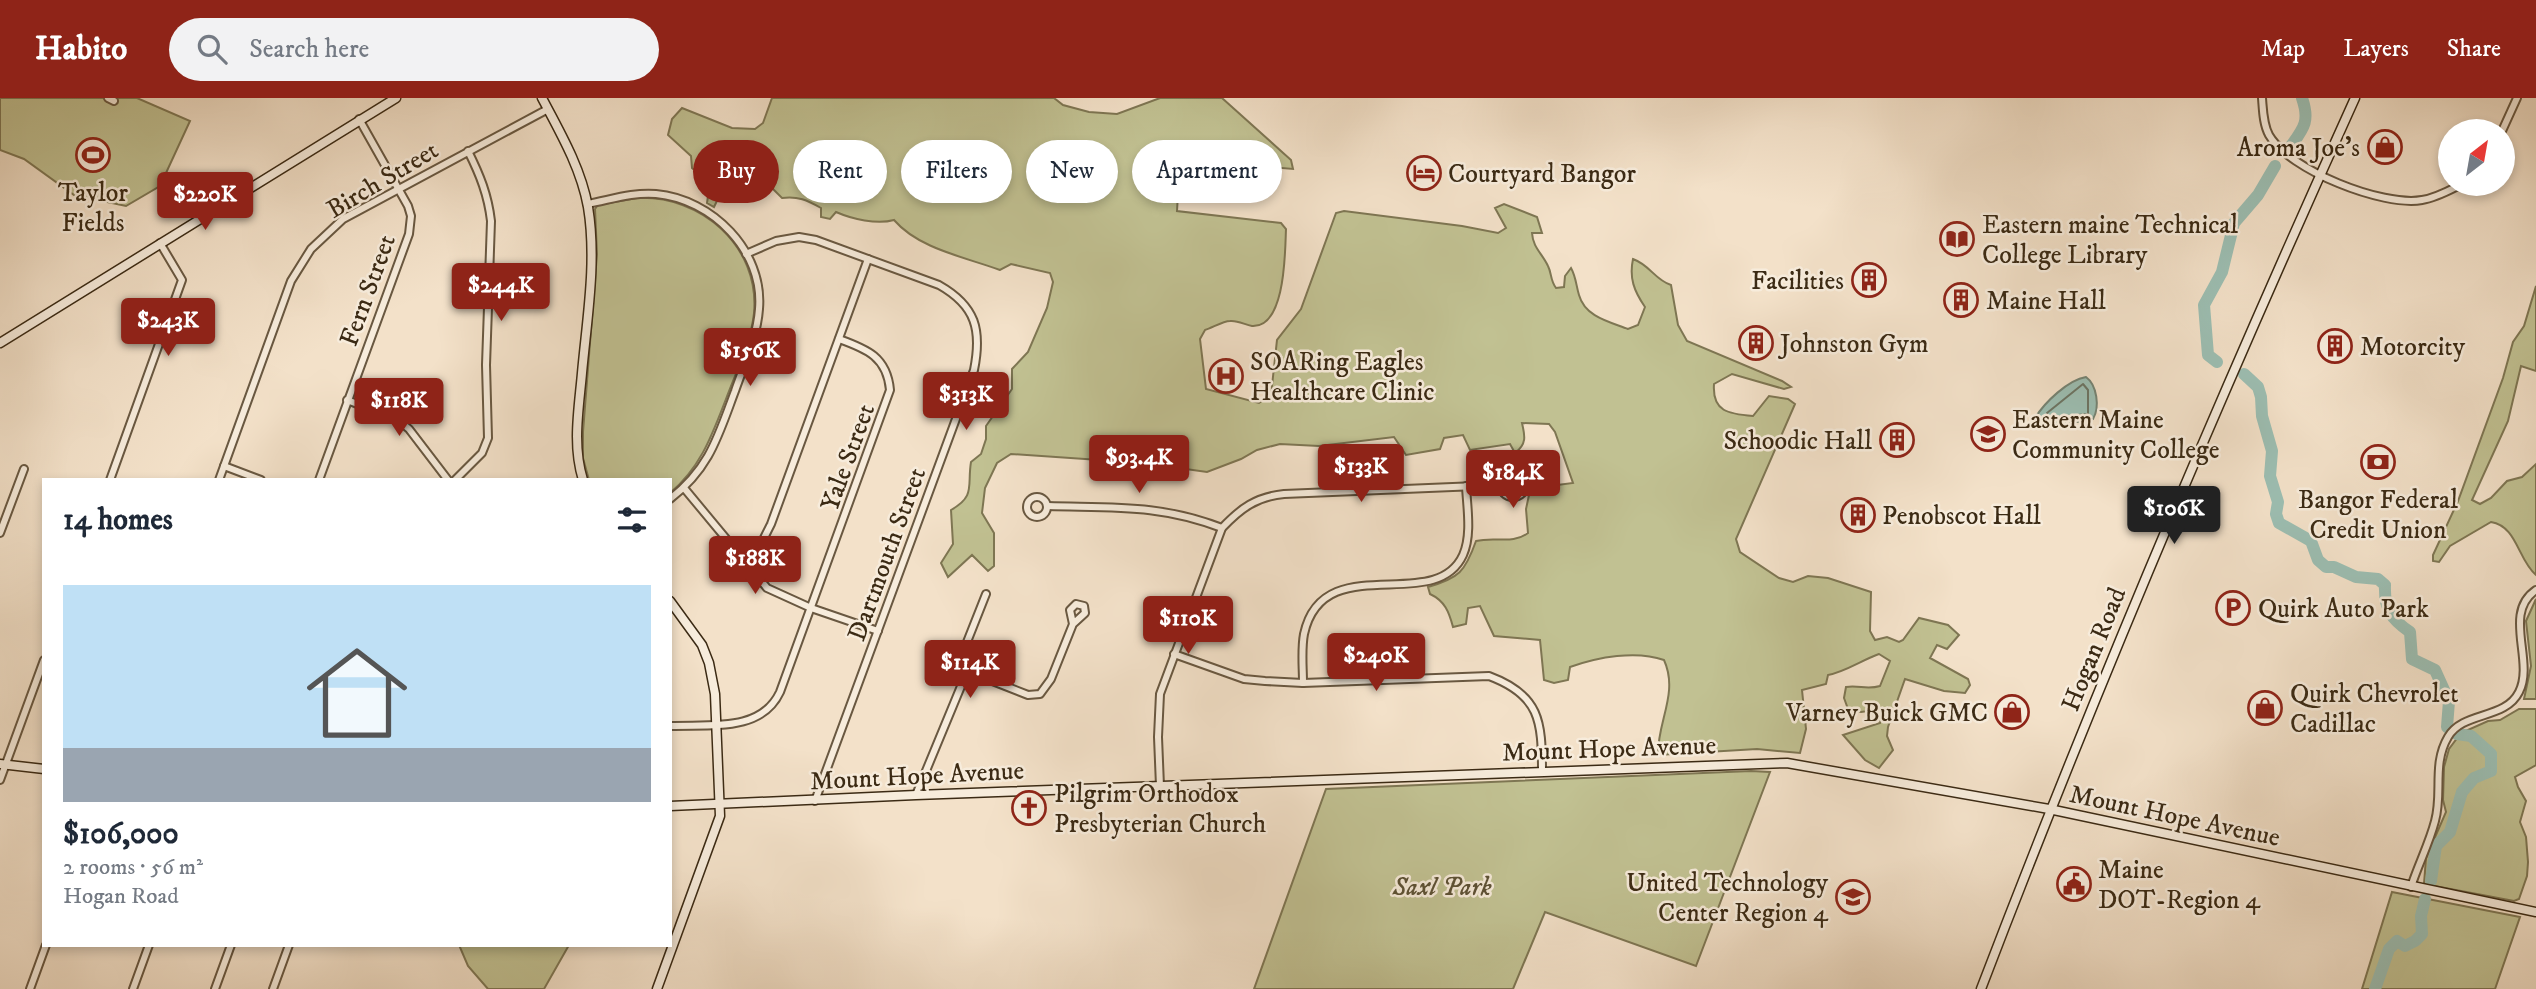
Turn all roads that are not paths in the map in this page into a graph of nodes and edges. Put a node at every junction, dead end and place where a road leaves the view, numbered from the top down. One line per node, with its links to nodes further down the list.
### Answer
1 (396, 98): 7 (street)
2 (542, 98): 6 (street)
3 (2262, 98): 10 (street)
4 (2355, 98): 10 (street, Hogan Road)
5 (2517, 98): 8 (street)
6 (548, 109): 9 (street, Birch Street); 13 (street)
7 (359, 119): 11 (street, Fern Street); 14 (street)
8 (2507, 119)
9 (468, 151): 11 (street, Birch Street); 27 (street)
10 (2321, 174): 12 (street); 58 (street, Hogan Road)
11 (398, 188): 19 (street, Fern Street); 20 (street, Birch Street)
12 (2438, 194)
13 (587, 204): 15 (street); 28 (street)
14 (160, 243): 18 (street); 22 (street)
15 (746, 254): 16 (street, Dartmouth Street); 31 (street)
16 (868, 259): 17 (street); 42 (street, Dartmouth Street)
17 (839, 339): 36 (street); 40 (street, Yale Street)
18 (0, 343)
19 (347, 400): 25 (street, Fern Street); 26 (street)
20 (224, 466): 23 (street, Birch Street); 24 (street)
21 (24, 469): 35 (street)
22 (111, 478)
23 (220, 478)
24 (256, 478)
25 (320, 478)
26 (446, 478)
27 (457, 478)
28 (583, 478)
29 (1501, 485): 29 (street); 30 (street)
30 (1466, 486): 34 (street); 46 (street)
31 (684, 488): 32 (street); 36 (street)
32 (672, 497)
33 (1048, 506): 34 (street)
34 (1222, 528): 43 (street)
35 (0, 533)
36 (743, 562): 40 (street)
37 (2536, 590): 59 (street)
38 (986, 594): 45 (street)
39 (672, 604): 47 (street)
40 (811, 608): 42 (street); 47 (street, Yale Street)
41 (1073, 624): 45 (street)
42 (878, 631): 55 (street, Dartmouth Street)
43 (1174, 654): 46 (street); 53 (street)
44 (42, 665): 49 (street)
45 (967, 671): 54 (street)
46 (1303, 683): 51 (street)
47 (717, 724): 48 (street, Yale Street); 56 (street)
48 (672, 726)
49 (3, 764): 50 (street); 52 (street)
50 (42, 769)
51 (1542, 771): 53 (street, Mount Hope Avenue); 58 (street, Mount Hope Avenue)
52 (0, 780)
53 (1160, 786): 54 (street, Mount Hope Avenue)
54 (916, 795): 55 (street, Mount Hope Avenue)
55 (814, 802): 56 (street, Mount Hope Avenue)
56 (720, 804): 57 (street, Mount Hope Avenue); 69 (street)
57 (672, 806)
58 (2049, 809): 59 (street, Mount Hope Avenue); 70 (street, Hogan Road)
59 (2411, 888): 60 (street, Mount Hope Avenue)
60 (2536, 912)
61 (45, 947): 65 (street)
62 (148, 947): 66 (street)
63 (230, 947): 67 (street)
64 (288, 947): 68 (street)
65 (30, 989)
66 (132, 989)
67 (215, 989)
68 (273, 989)
69 (657, 989)
70 (1981, 989)

